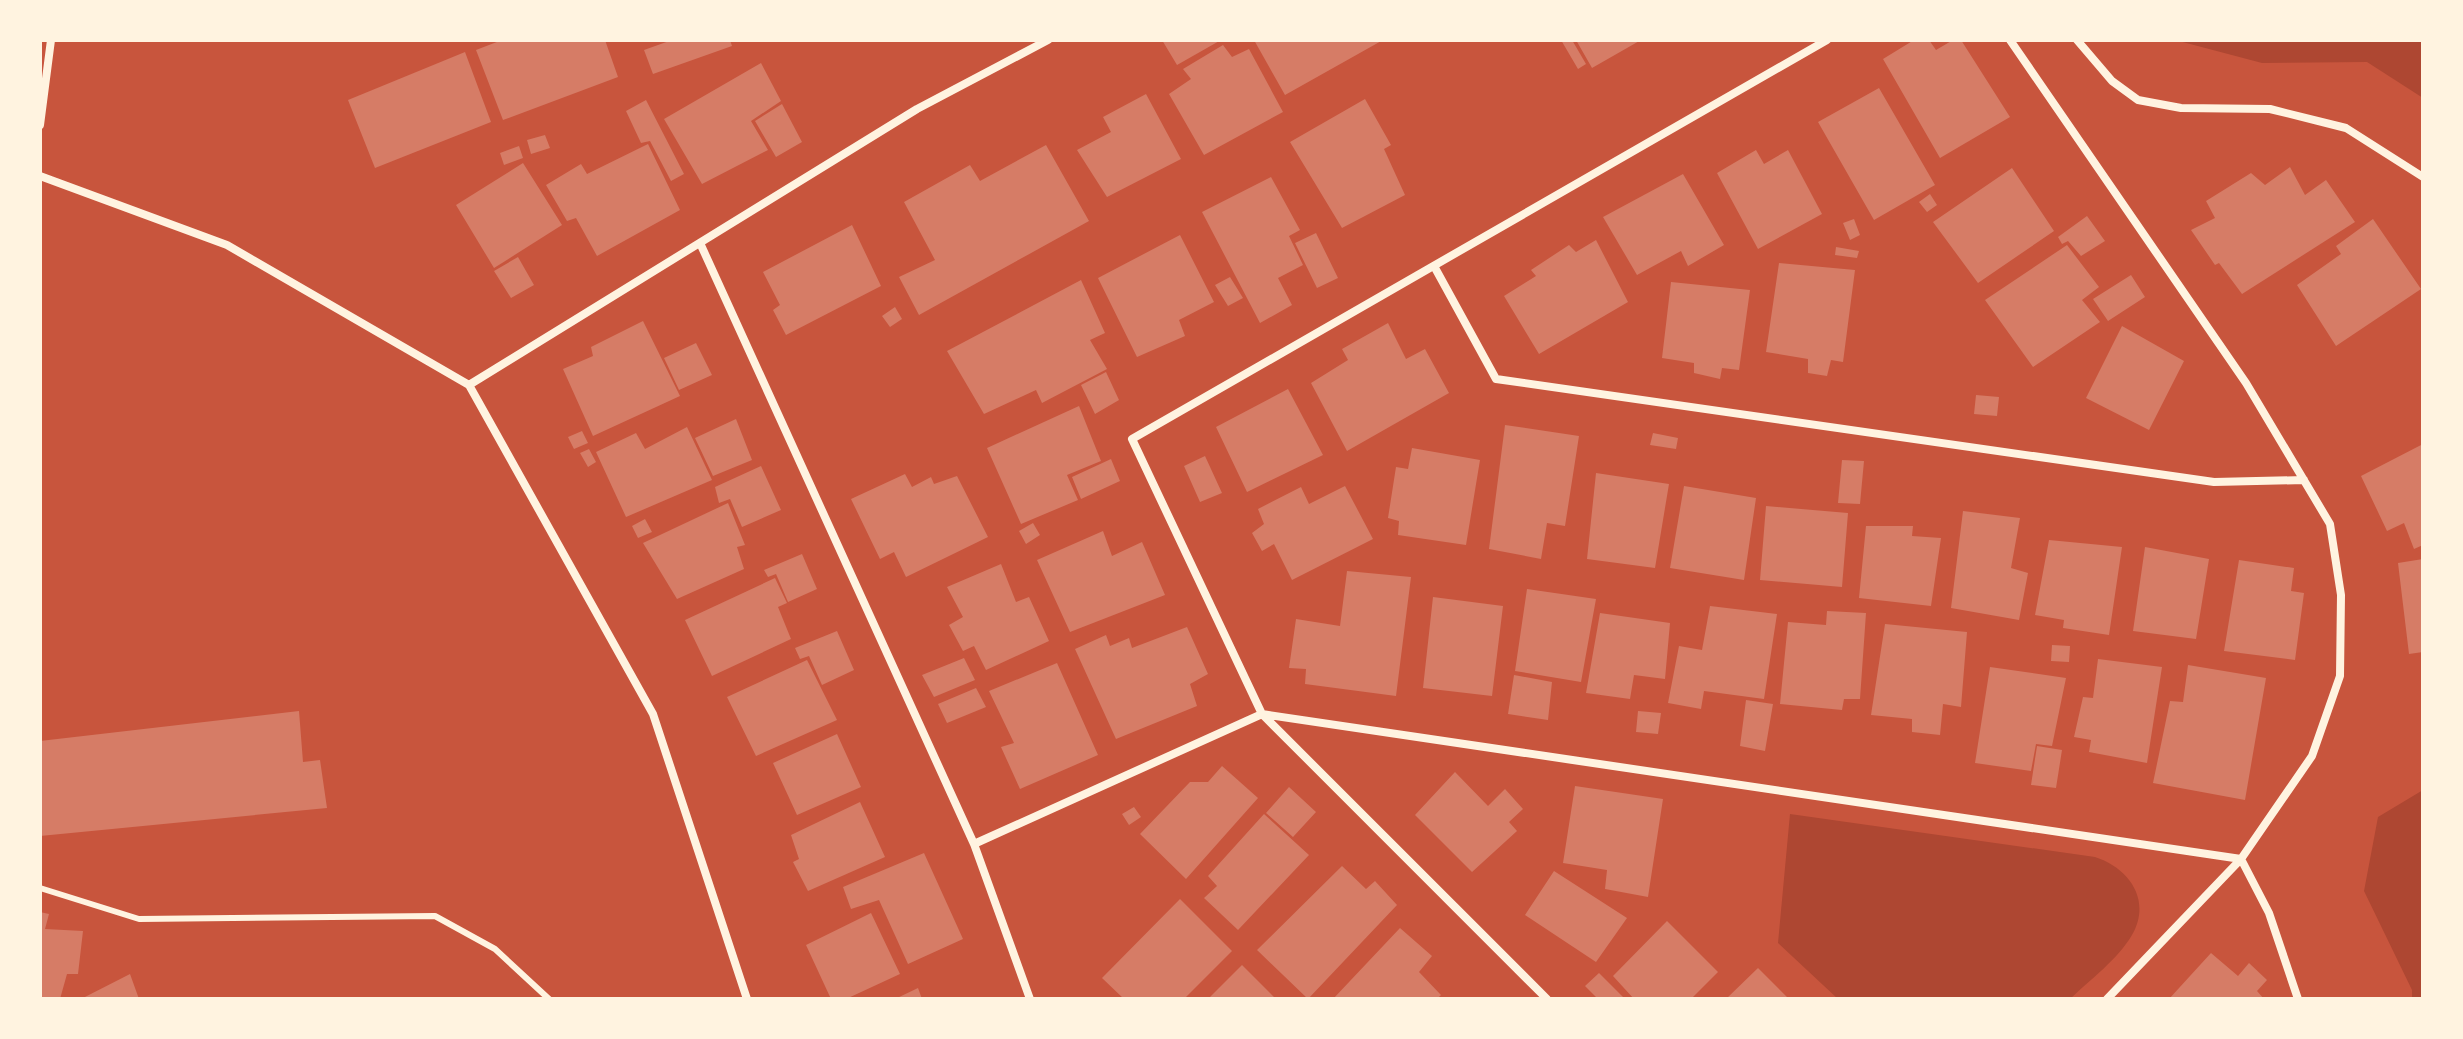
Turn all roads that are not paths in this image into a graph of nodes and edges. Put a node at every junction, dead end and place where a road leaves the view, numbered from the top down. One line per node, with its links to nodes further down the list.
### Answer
1 (51, 40): 6 (street)
2 (1048, 40): 9 (street)
3 (1827, 40): 10 (street)
4 (2010, 40): 12 (street)
5 (2077, 40): 8 (street)
6 (40, 125)
7 (40, 176): 11 (street)
8 (2423, 177)
9 (700, 243): 11 (street); 14 (street)
10 (1434, 266): 12 (street); 13 (street)
11 (469, 385): 17 (street)
12 (2304, 480): 15 (street)
13 (1262, 714): 14 (street); 15 (street); 20 (street)
14 (974, 844): 19 (street)
15 (2241, 859): 21 (street); 22 (street)
16 (40, 888): 18 (lane)
17 (743, 998)
18 (549, 999)
19 (1030, 999)
20 (1547, 999)
21 (2107, 999)
22 (2298, 999)

